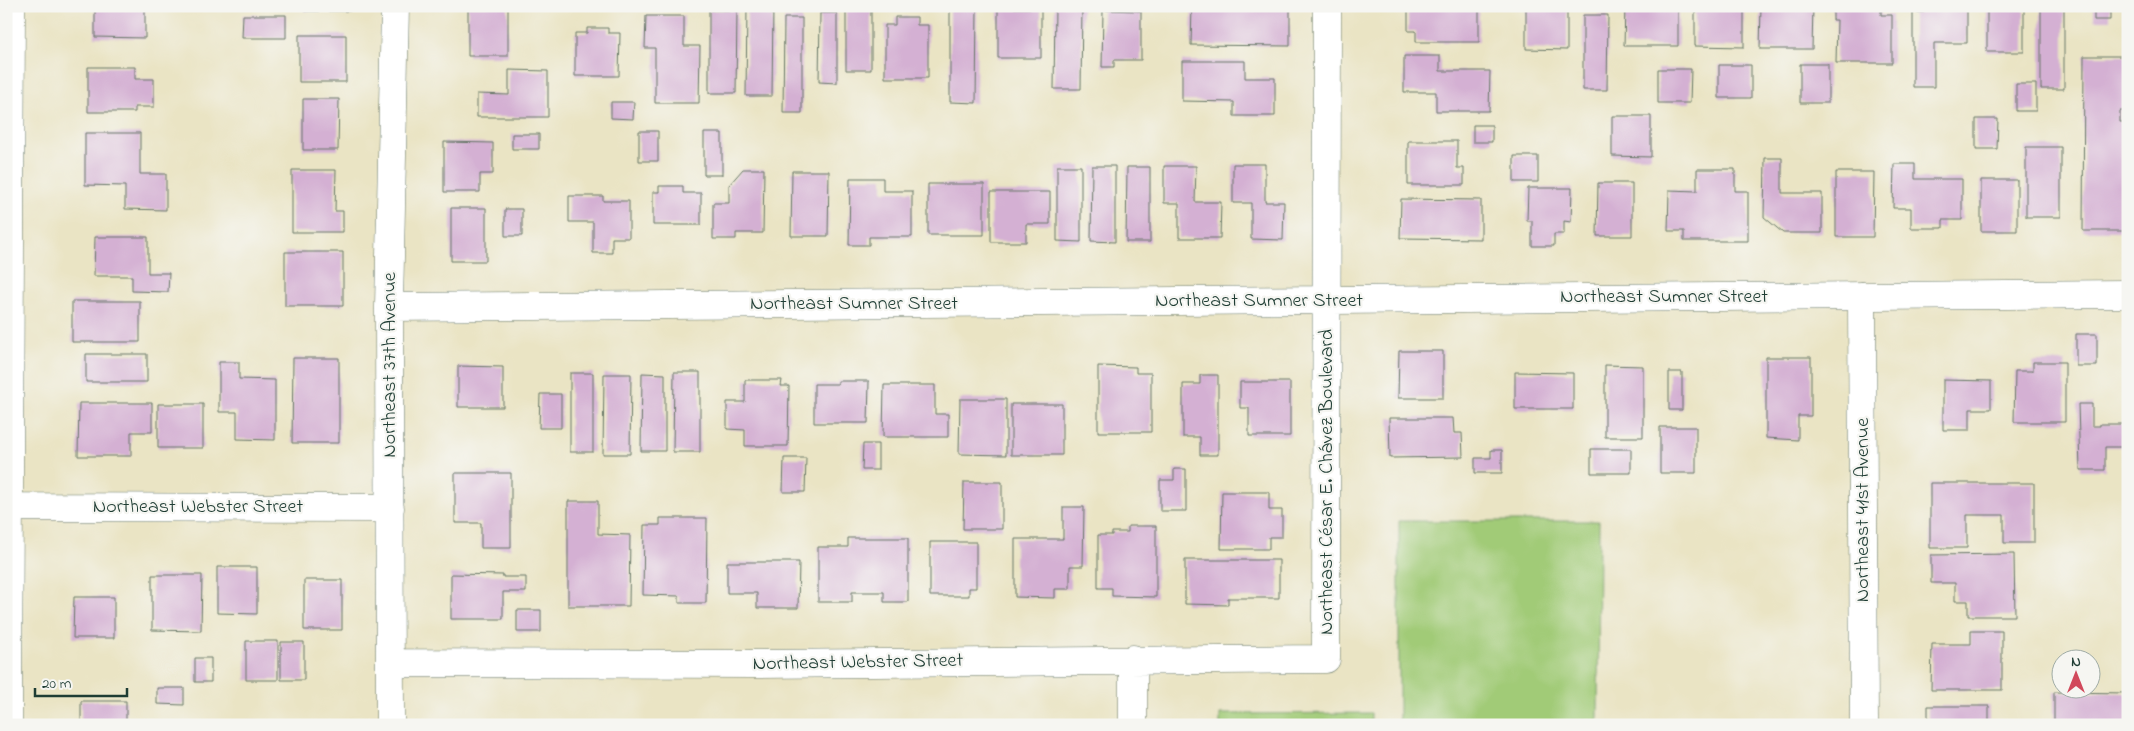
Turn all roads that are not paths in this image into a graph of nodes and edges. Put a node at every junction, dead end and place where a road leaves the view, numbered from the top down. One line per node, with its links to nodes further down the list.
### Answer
1 (11, 6): 8 (street)
2 (395, 6): 7 (street, Northeast 37th Avenue)
3 (1327, 6): 6 (street, Northeast César E. Chávez Boulevard)
4 (2128, 294): 5 (street, Northeast Sumner Street)
5 (1862, 296): 6 (street, Northeast Sumner Street); 16 (street, Northeast 41st Avenue)
6 (1327, 300): 7 (street, Northeast Sumner Street); 11 (street, Northeast César E. Chávez Boulevard)
7 (390, 307): 9 (street, Northeast 37th Avenue)
8 (7, 507): 9 (street, Northeast Webster Street); 13 (street)
9 (390, 508): 12 (street, Northeast 37th Avenue)
10 (1133, 659): 11 (street, Northeast Webster Street); 12 (street, Northeast Webster Street); 15 (street)
11 (1326, 659)
12 (390, 663): 14 (street, Northeast 37th Avenue)
13 (8, 725)
14 (390, 725)
15 (1133, 725)
16 (1864, 725)

